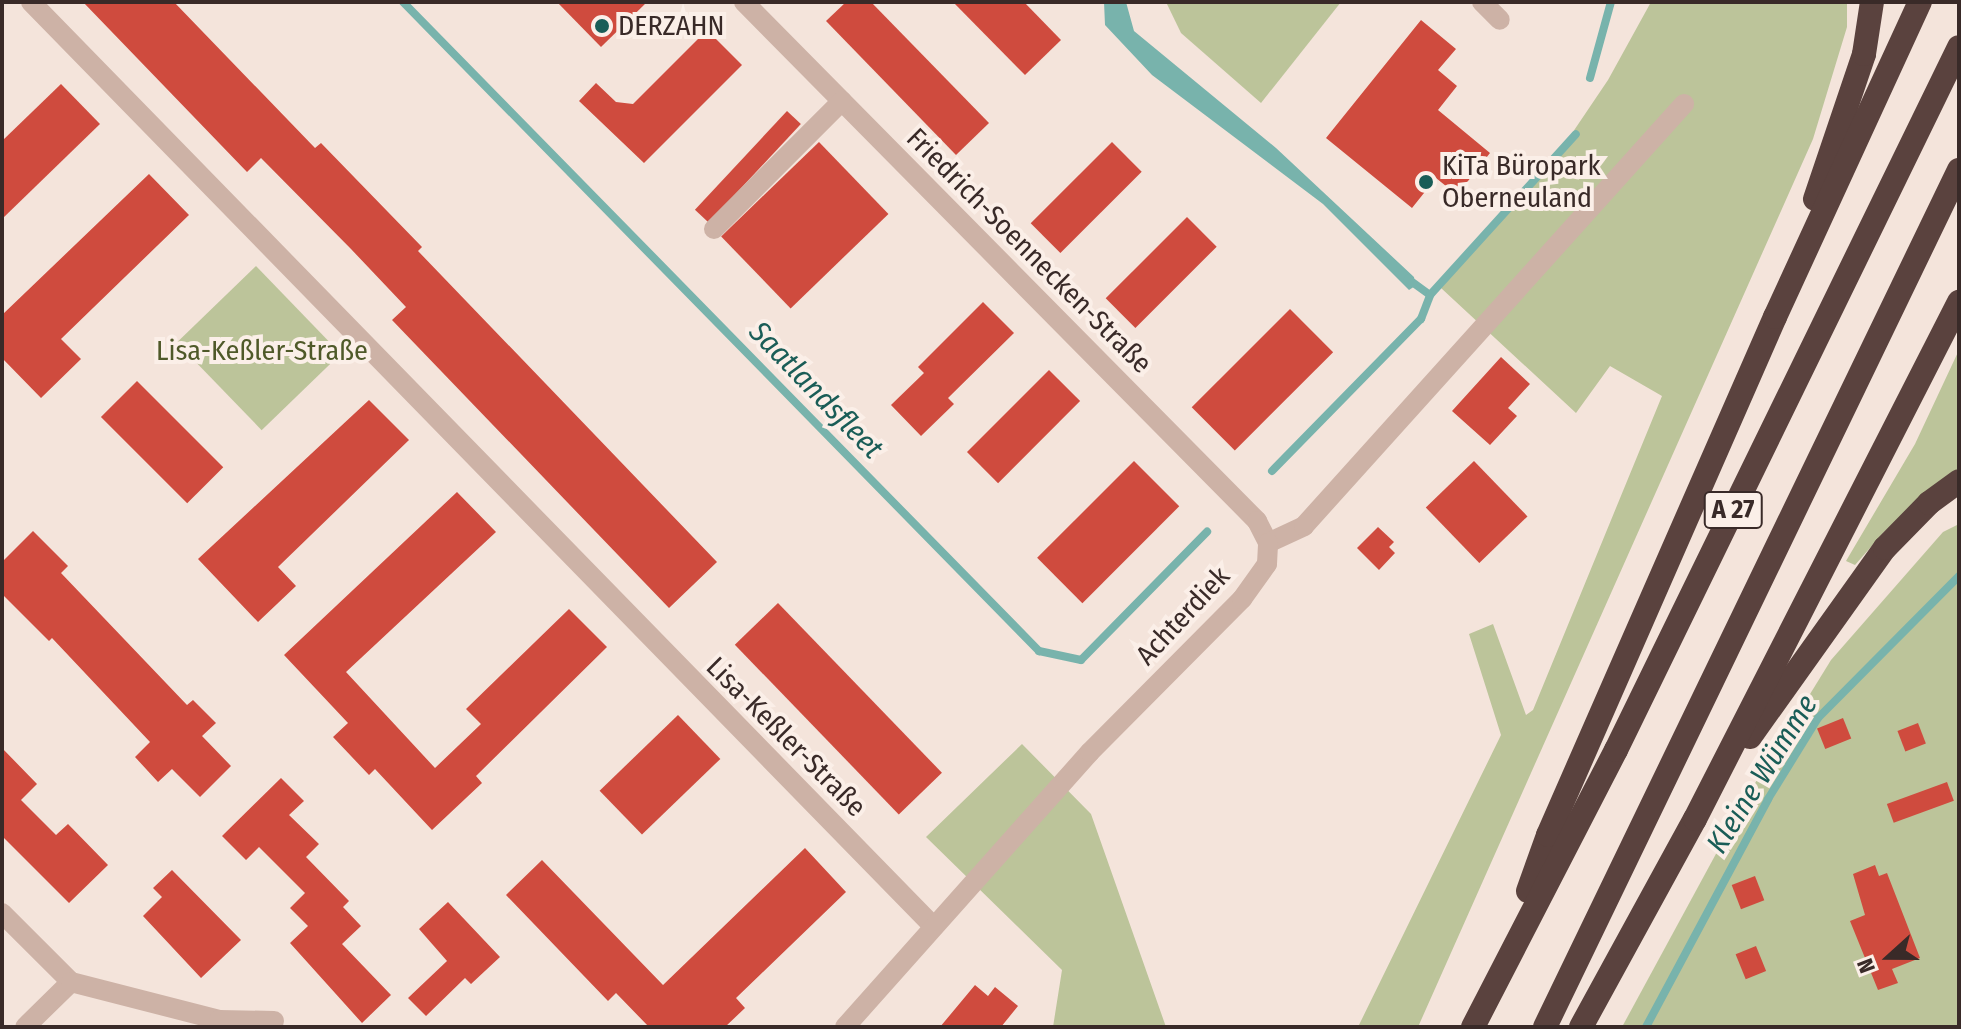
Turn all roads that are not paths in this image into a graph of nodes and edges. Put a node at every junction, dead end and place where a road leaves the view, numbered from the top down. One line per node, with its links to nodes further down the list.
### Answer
1 (31, 2): 18 (street, Lisa-Keßler-Straße)
2 (1482, 2): 6 (street)
3 (1872, 2): 13 (highway)
4 (1920, 2): 13 (highway)
5 (758, 7): 8 (street, Friedrich-Soennecken-Straße)
6 (1500, 20)
7 (1959, 47): 19 (highway, A 27)
8 (842, 101): 11 (street); 15 (street, Friedrich-Soennecken-Straße)
9 (1684, 104): 15 (street)
10 (1959, 170): 25 (highway, A 27)
11 (714, 229)
12 (1959, 302): 16 (highway)
13 (1775, 317): 19 (highway)
14 (1959, 481): 16 (highway)
15 (1268, 543): 18 (street, Achterdiek)
16 (1695, 819): 26 (highway)
17 (2, 913): 20 (street)
18 (933, 926): 23 (street, Achterdiek)
19 (1501, 969): 24 (highway, A 27)
20 (71, 982): 21 (street); 22 (street)
21 (274, 1021)
22 (25, 1027)
23 (845, 1027)
24 (1473, 1027)
25 (1545, 1027)
26 (1581, 1027)

